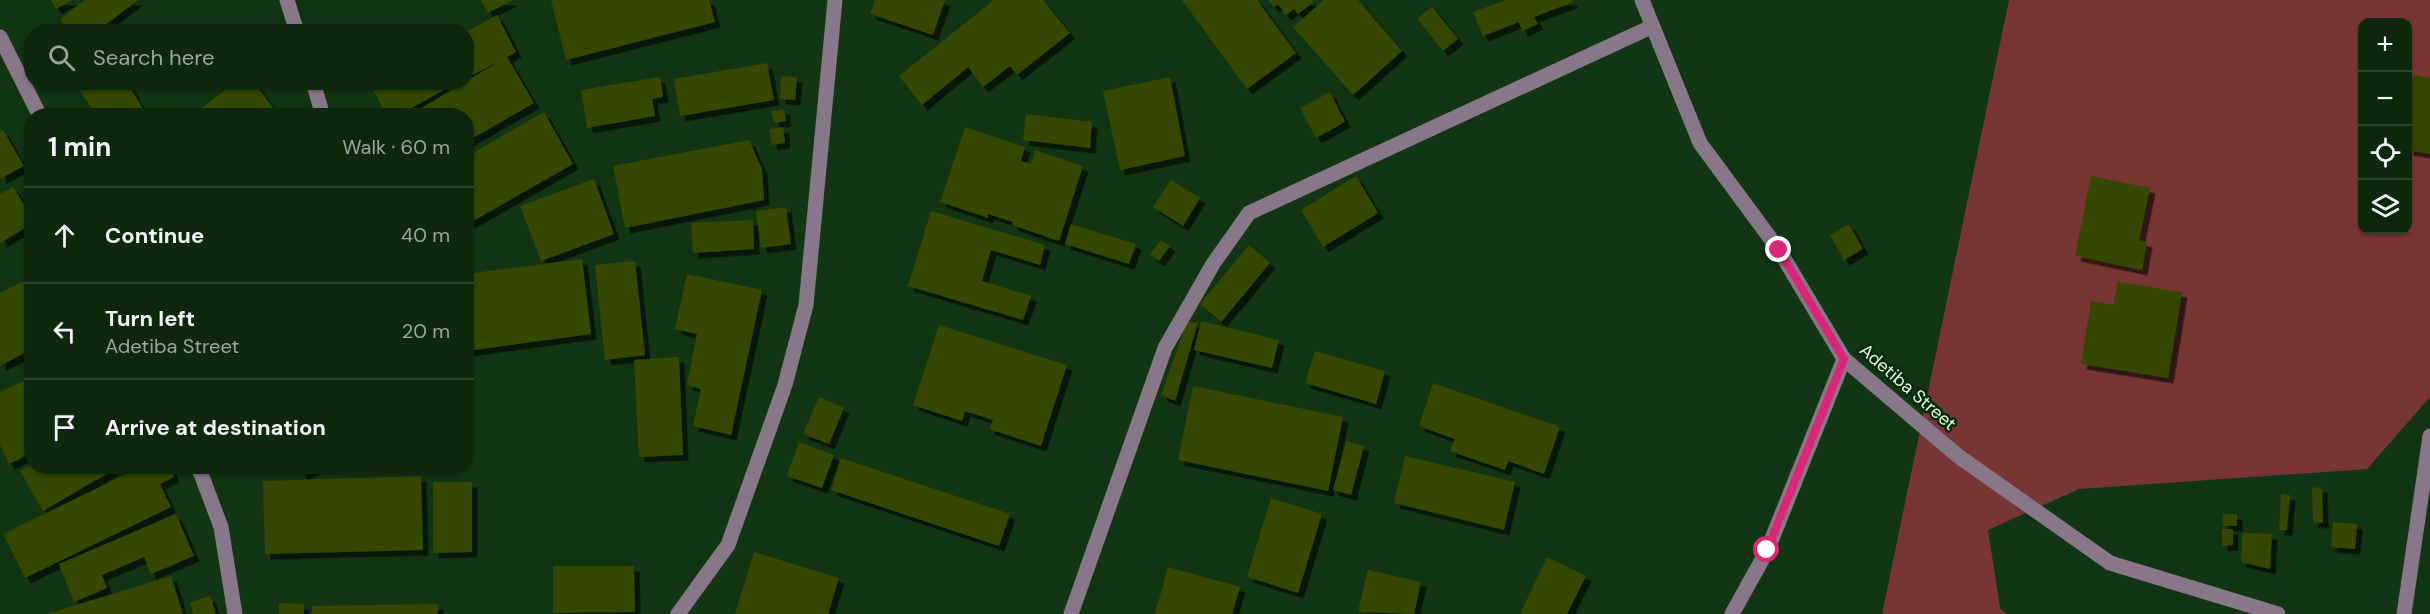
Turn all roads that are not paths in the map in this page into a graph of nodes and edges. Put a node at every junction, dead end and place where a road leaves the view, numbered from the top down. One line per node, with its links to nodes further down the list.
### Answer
1 (287, 0): 4 (street)
2 (835, 0): 16 (street)
3 (1642, 0): 5 (street, Adetiba Street)
4 (294, 24)
5 (1652, 27): 12 (street, Adetiba Street); 17 (street)
6 (0, 37): 7 (street)
7 (24, 84)
8 (27, 90): 10 (street)
9 (315, 90): 11 (street)
10 (36, 108)
11 (321, 108)
12 (1844, 359): 18 (street); 19 (street, Adetiba Street)
13 (2430, 436): 20 (street)
14 (201, 474): 15 (street)
15 (235, 614)
16 (678, 614)
17 (1071, 614)
18 (1732, 614)
19 (2278, 614)
20 (2404, 614)

